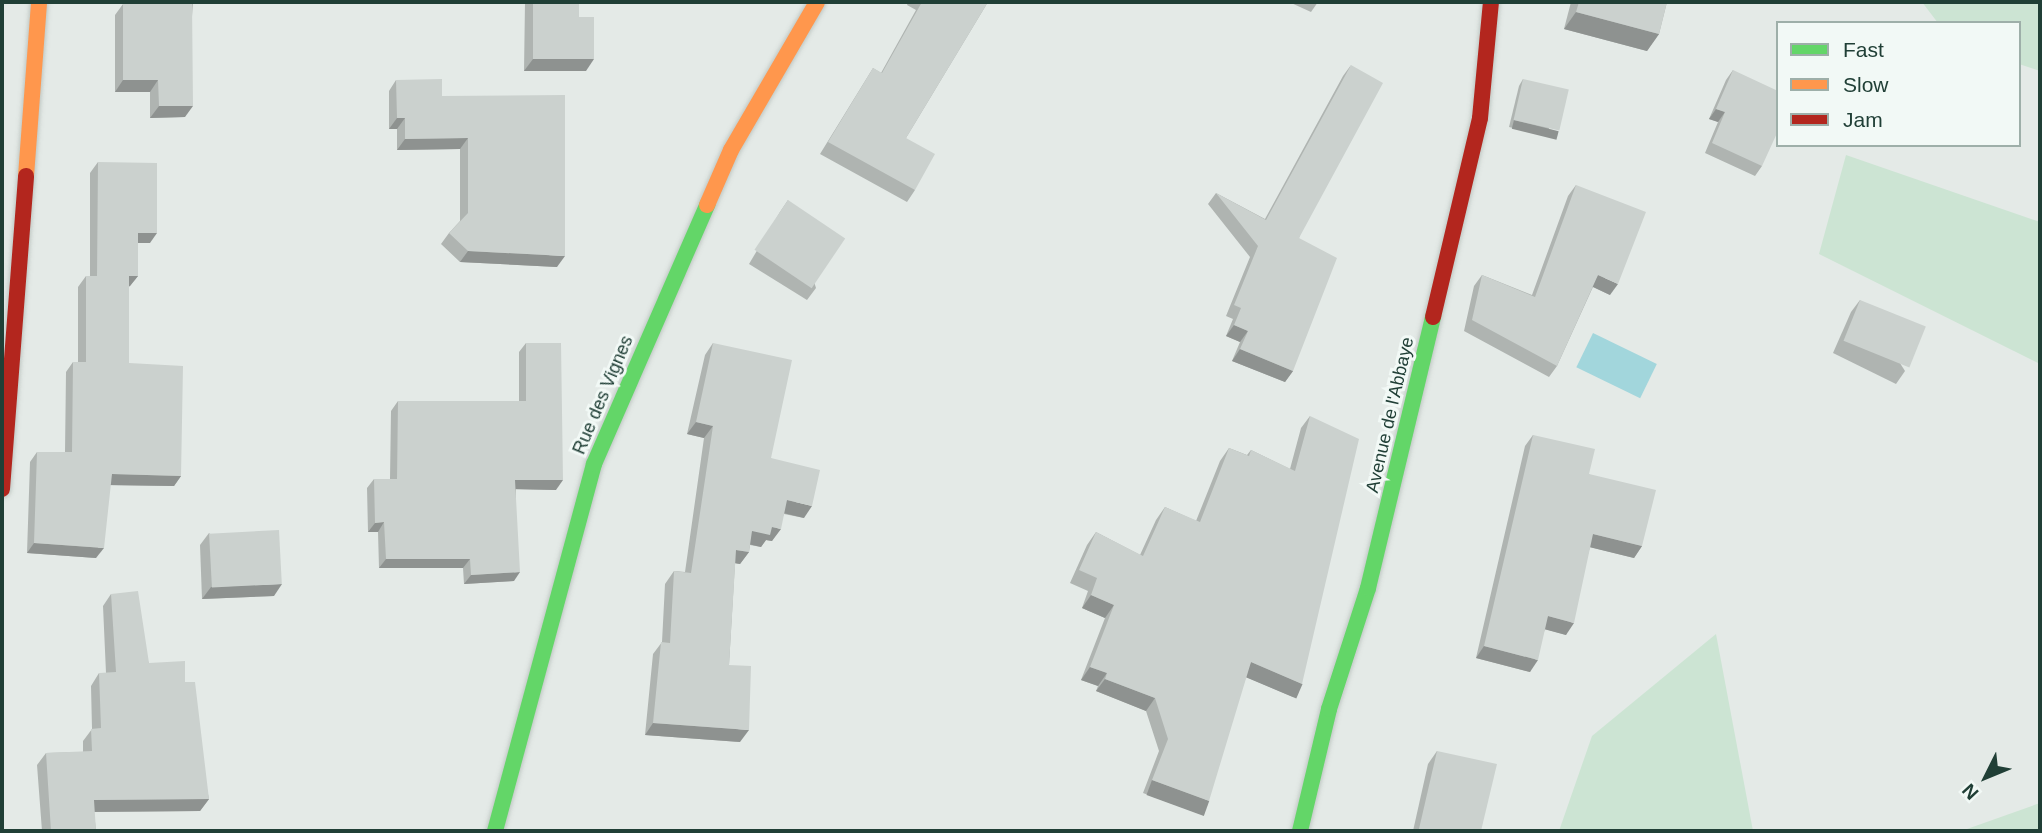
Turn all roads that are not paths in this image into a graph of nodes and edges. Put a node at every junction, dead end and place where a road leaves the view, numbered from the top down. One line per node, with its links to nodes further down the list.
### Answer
1 (39, 2): 4 (street)
2 (817, 2): 5 (street, Rue des Vignes)
3 (1491, 2): 6 (street, Avenue de l'Abbaye)
4 (2, 489)
5 (495, 831)
6 (1300, 831)

